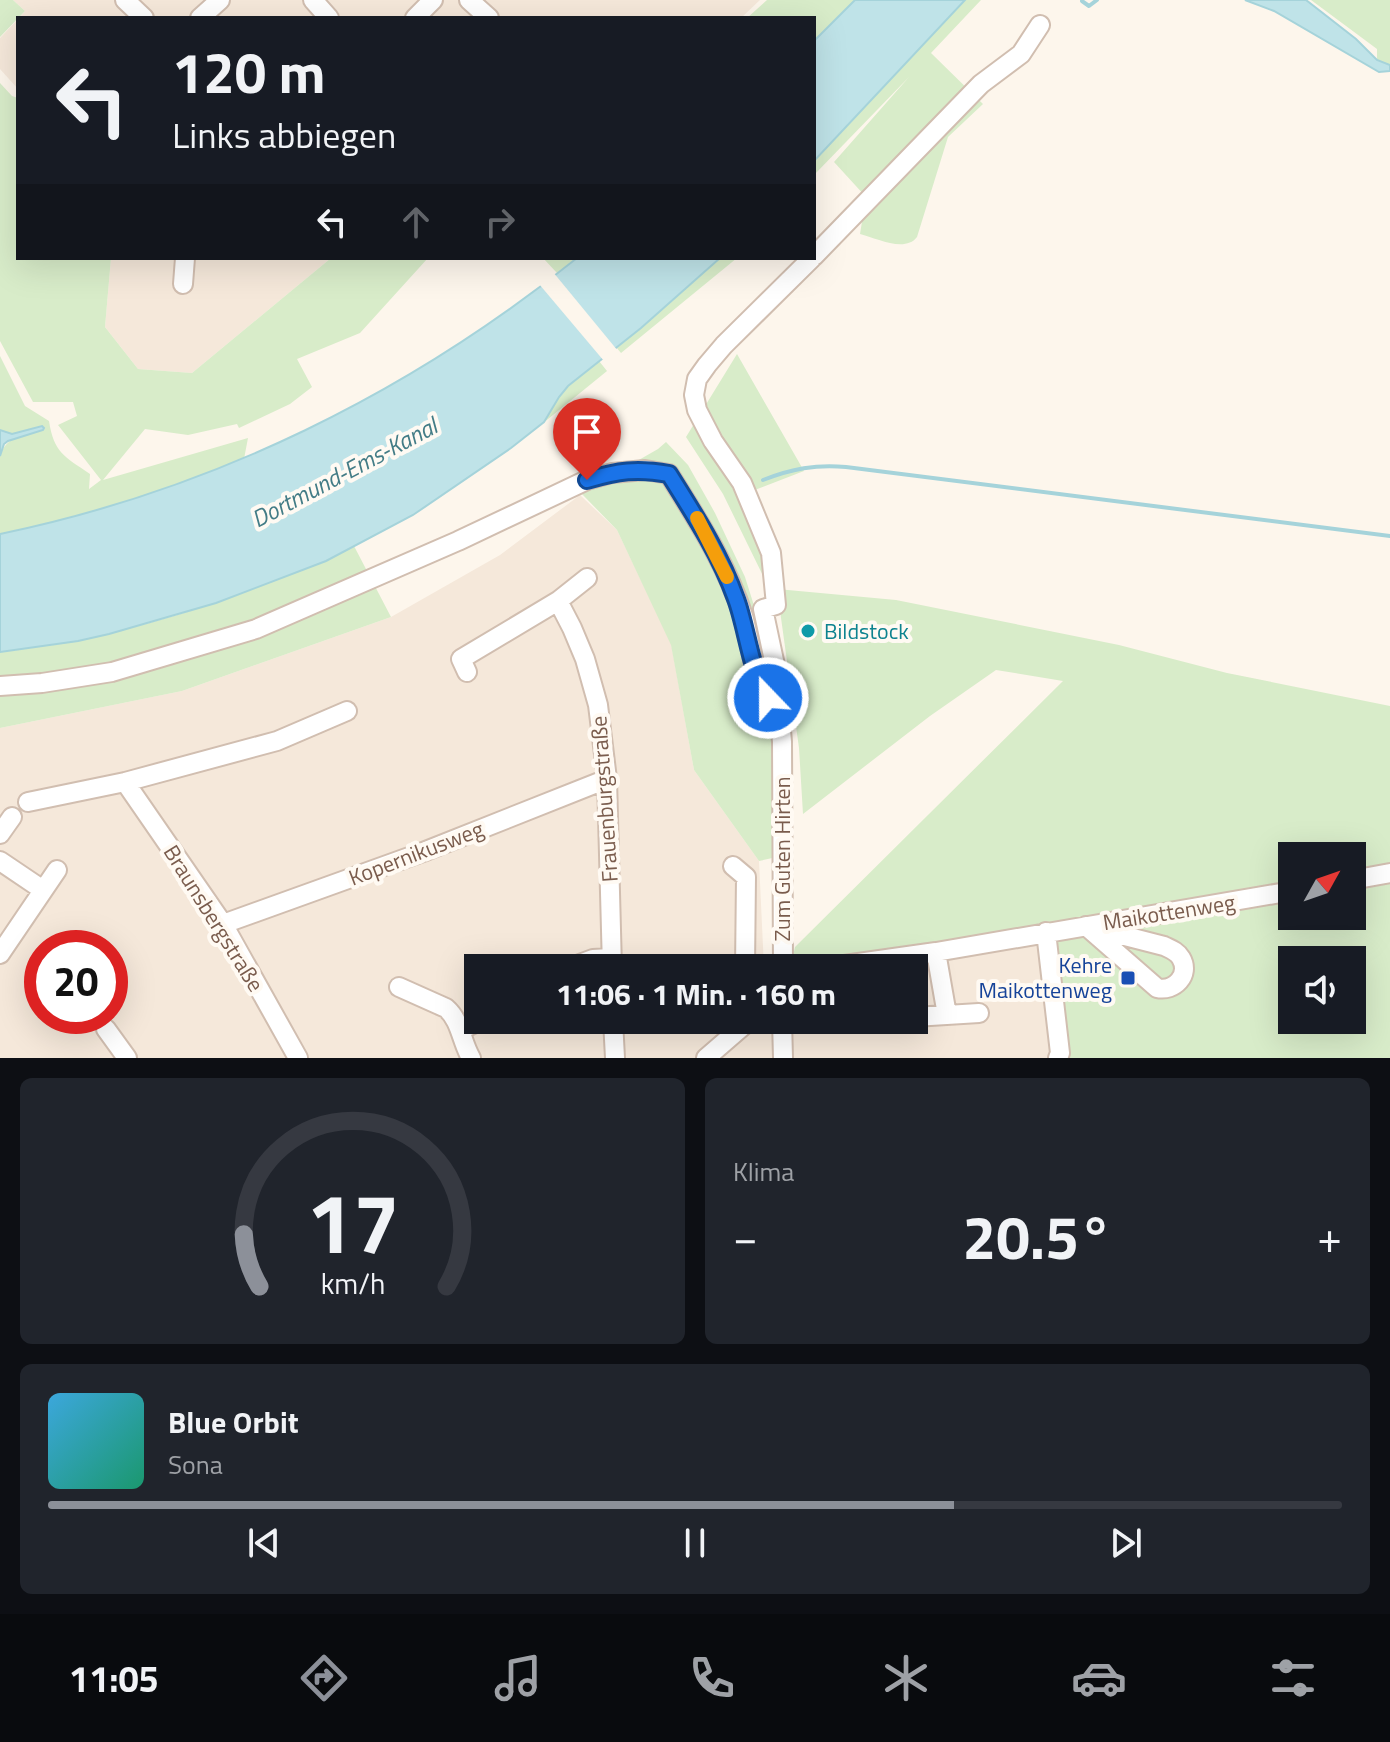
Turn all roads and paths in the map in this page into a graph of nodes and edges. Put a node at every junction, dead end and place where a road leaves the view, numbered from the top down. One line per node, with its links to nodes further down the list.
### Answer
1 (125, 0): 6 (street)
2 (220, 0): 7 (street)
3 (313, 0): 8 (street)
4 (433, 0): 9 (street)
5 (469, 0): 10 (street)
6 (142, 16)
7 (202, 16)
8 (327, 16)
9 (417, 16)
10 (487, 16)
11 (1040, 25): 12 (street)
12 (816, 254)
13 (185, 260): 15 (street)
14 (810, 260): 20 (street, Zum Guten Hirten)
15 (183, 284)
16 (587, 578): 17 (street)
17 (558, 601): 18 (street); 22 (street, Frauenburgstraße)
18 (464, 665)
19 (0, 686): 20 (street)
20 (780, 701): 34 (street, Zum Guten Hirten)
21 (347, 711): 23 (street)
22 (607, 779): 35 (street, Kopernikusweg); 40 (street, Frauenburgstraße)
23 (125, 782): 24 (street); 35 (street, Braunsbergstraße)
24 (28, 802)
25 (12, 817): 26 (street)
26 (0, 834)
27 (0, 861): 32 (street)
28 (733, 866): 34 (street)
29 (57, 870): 32 (street)
30 (1390, 873): 31 (street)
31 (1366, 877)
32 (43, 890): 39 (street)
33 (1278, 893): 36 (street, Maikottenweg)
34 (764, 903): 41 (street); 42 (street, Zum Guten Hirten)
35 (223, 924): 55 (street, Braunsbergstraße)
36 (1086, 926): 36 (street); 37 (street, Maikottenweg)
37 (1046, 932): 38 (street, Maikottenweg); 60 (street)
38 (936, 952): 43 (street, Maikottenweg); 46 (street)
39 (0, 954)
40 (612, 954)
41 (749, 954)
42 (779, 954)
43 (922, 954)
44 (399, 987): 49 (street)
45 (979, 1013): 46 (street)
46 (947, 1015): 47 (street)
47 (928, 1016)
48 (464, 1028): 49 (street)
49 (460, 1030): 56 (street)
50 (110, 1034): 54 (street)
51 (614, 1034): 57 (street)
52 (734, 1034): 58 (street)
53 (782, 1034): 59 (street)
54 (127, 1058)
55 (298, 1058)
56 (471, 1058)
57 (615, 1058)
58 (706, 1058)
59 (783, 1058)
60 (1058, 1058)

